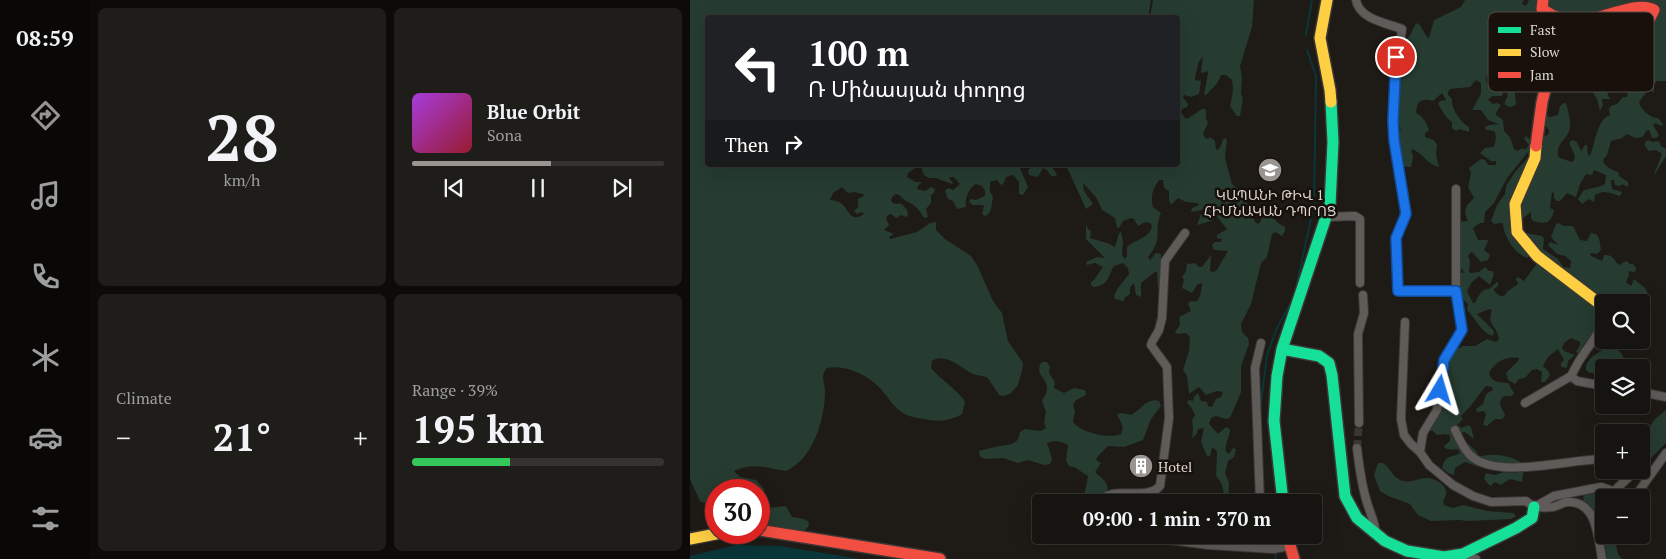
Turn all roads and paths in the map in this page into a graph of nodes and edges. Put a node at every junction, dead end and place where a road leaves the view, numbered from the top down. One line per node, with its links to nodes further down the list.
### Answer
1 (1327, 0): 9 (main road)
2 (1356, 0): 12 (street)
3 (1543, 0): 4 (main road)
4 (1547, 12)
5 (1611, 12): 6 (main road)
6 (1653, 12)
7 (1544, 92): 14 (main road)
8 (1456, 189): 12 (street)
9 (1326, 217): 11 (street); 18 (main road)
10 (1184, 233): 34 (street)
11 (1360, 283)
12 (1456, 291): 27 (street)
13 (1363, 296): 24 (street)
14 (1595, 300)
15 (1405, 322): 27 (street)
16 (1595, 338): 19 (street)
17 (1261, 343): 35 (street)
18 (1282, 349): 36 (main road); 39 (main road)
19 (1571, 376): 20 (street); 23 (street)
20 (1595, 384)
21 (1650, 394): 22 (street)
22 (1666, 397)
23 (1525, 403)
24 (1359, 423)
25 (1455, 430): 29 (street)
26 (1357, 448): 39 (street)
27 (1420, 452): 37 (street)
28 (1666, 453): 33 (street)
29 (1595, 459)
30 (1627, 479): 32 (street)
31 (1609, 489): 37 (street)
32 (1619, 489)
33 (1639, 489)
34 (1123, 494)
35 (1260, 494)
36 (1282, 494)
37 (1534, 506): 45 (main road); 49 (street)
38 (770, 532): 46 (main road)
39 (1376, 534): 45 (main road)
40 (705, 536): 41 (main road)
41 (690, 538)
42 (1200, 544): 43 (street)
43 (1283, 544)
44 (1289, 544): 47 (main road)
45 (1463, 554): 48 (street)
46 (940, 559)
47 (1294, 559)
48 (1476, 559)
49 (1602, 559)

